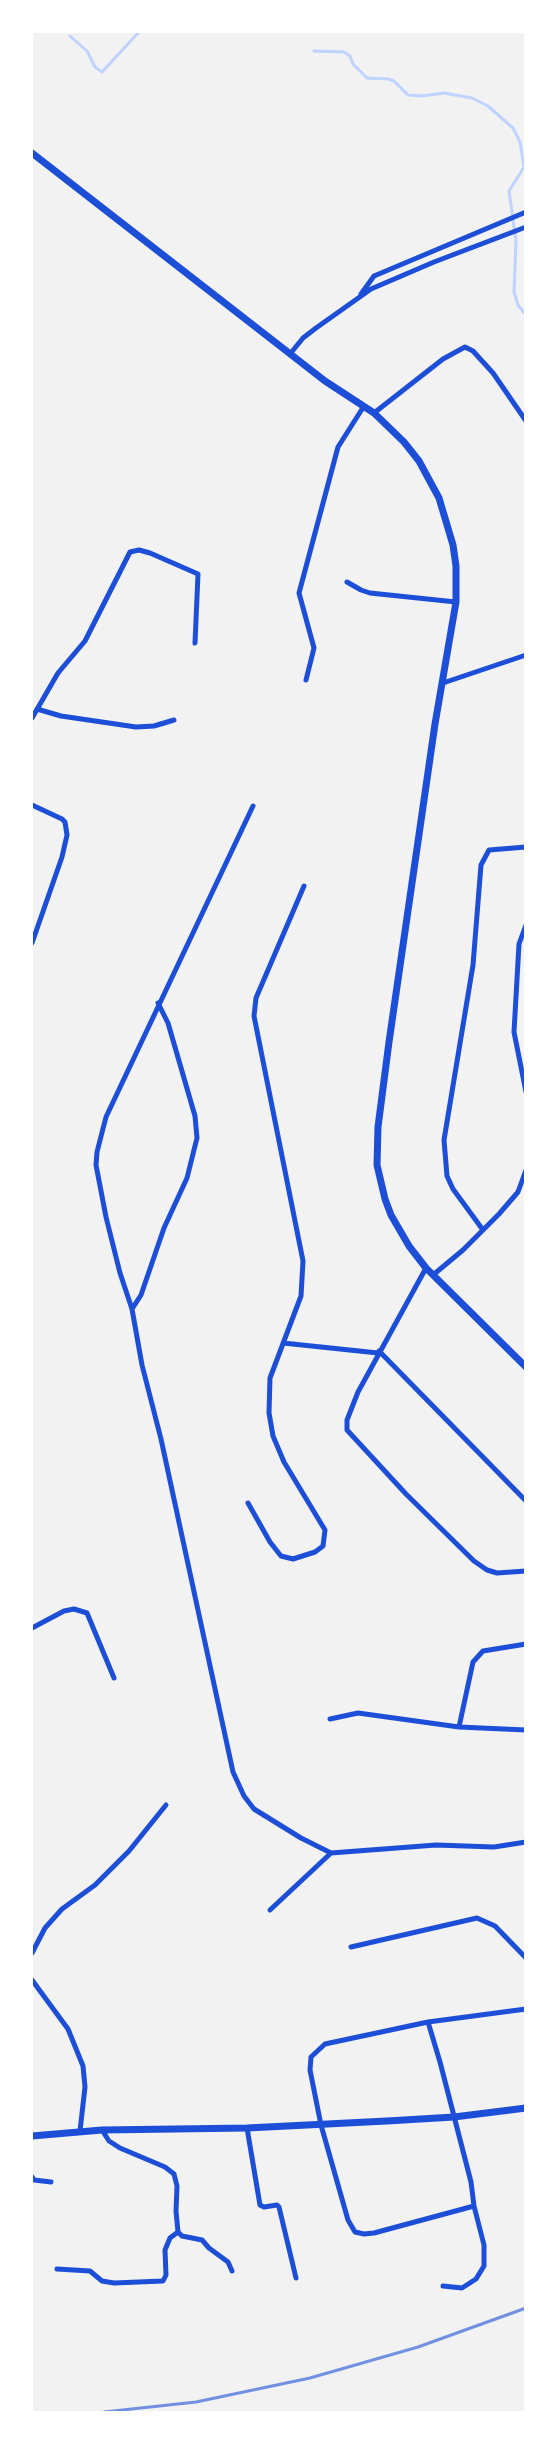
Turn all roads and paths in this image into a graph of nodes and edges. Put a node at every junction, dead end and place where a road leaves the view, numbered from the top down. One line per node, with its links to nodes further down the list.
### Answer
1 (32, 153): 5 (street)
2 (525, 212): 4 (street)
3 (525, 227): 4 (street)
4 (360, 296): 5 (street)
5 (290, 354): 6 (street)
6 (364, 406): 7 (street); 13 (street)
7 (374, 413): 8 (street); 10 (street)
8 (525, 421)
9 (347, 582): 10 (street)
10 (456, 602): 14 (street)
11 (195, 643): 15 (street)
12 (525, 655): 14 (street)
13 (306, 680)
14 (443, 683): 30 (street)
15 (37, 709): 16 (street); 17 (street)
16 (32, 718)
17 (174, 720)
18 (32, 805): 23 (street)
19 (253, 806): 24 (street)
20 (525, 847): 29 (street)
21 (304, 886): 33 (street)
22 (525, 925): 25 (street)
23 (32, 943)
24 (158, 1003): 32 (street); 32 (street)
25 (518, 1054): 26 (street); 27 (street)
26 (525, 1058)
27 (525, 1092)
28 (525, 1170): 29 (street)
29 (483, 1230): 31 (street)
30 (426, 1268): 31 (street); 34 (street)
31 (433, 1275): 35 (street)
32 (132, 1310): 47 (street)
33 (283, 1343): 34 (street); 37 (street)
34 (379, 1352): 36 (street); 38 (street)
35 (525, 1368)
36 (525, 1501)
37 (248, 1503)
38 (525, 1571)
39 (32, 1628): 41 (street)
40 (525, 1644): 43 (street)
41 (114, 1678)
42 (330, 1719): 43 (street)
43 (459, 1727): 44 (street)
44 (525, 1730)
45 (166, 1805): 50 (street)
46 (525, 1842): 47 (street)
47 (331, 1853): 48 (street)
48 (270, 1910)
49 (351, 1947): 51 (street)
50 (32, 1953)
51 (525, 1958)
52 (32, 1980): 60 (street)
53 (525, 2009): 54 (street)
54 (428, 2022): 56 (street); 57 (street)
55 (525, 2108): 56 (street)
56 (454, 2117): 57 (street); 64 (street)
57 (321, 2125): 58 (street); 64 (street)
58 (247, 2128): 59 (street); 68 (street)
59 (102, 2130): 60 (street); 65 (street)
60 (80, 2131): 61 (street)
61 (32, 2136)
62 (32, 2177): 63 (street)
63 (51, 2182)
64 (474, 2206): 69 (street)
65 (178, 2232): 66 (street); 67 (street)
66 (57, 2269)
67 (232, 2271)
68 (296, 2278)
69 (443, 2286)

